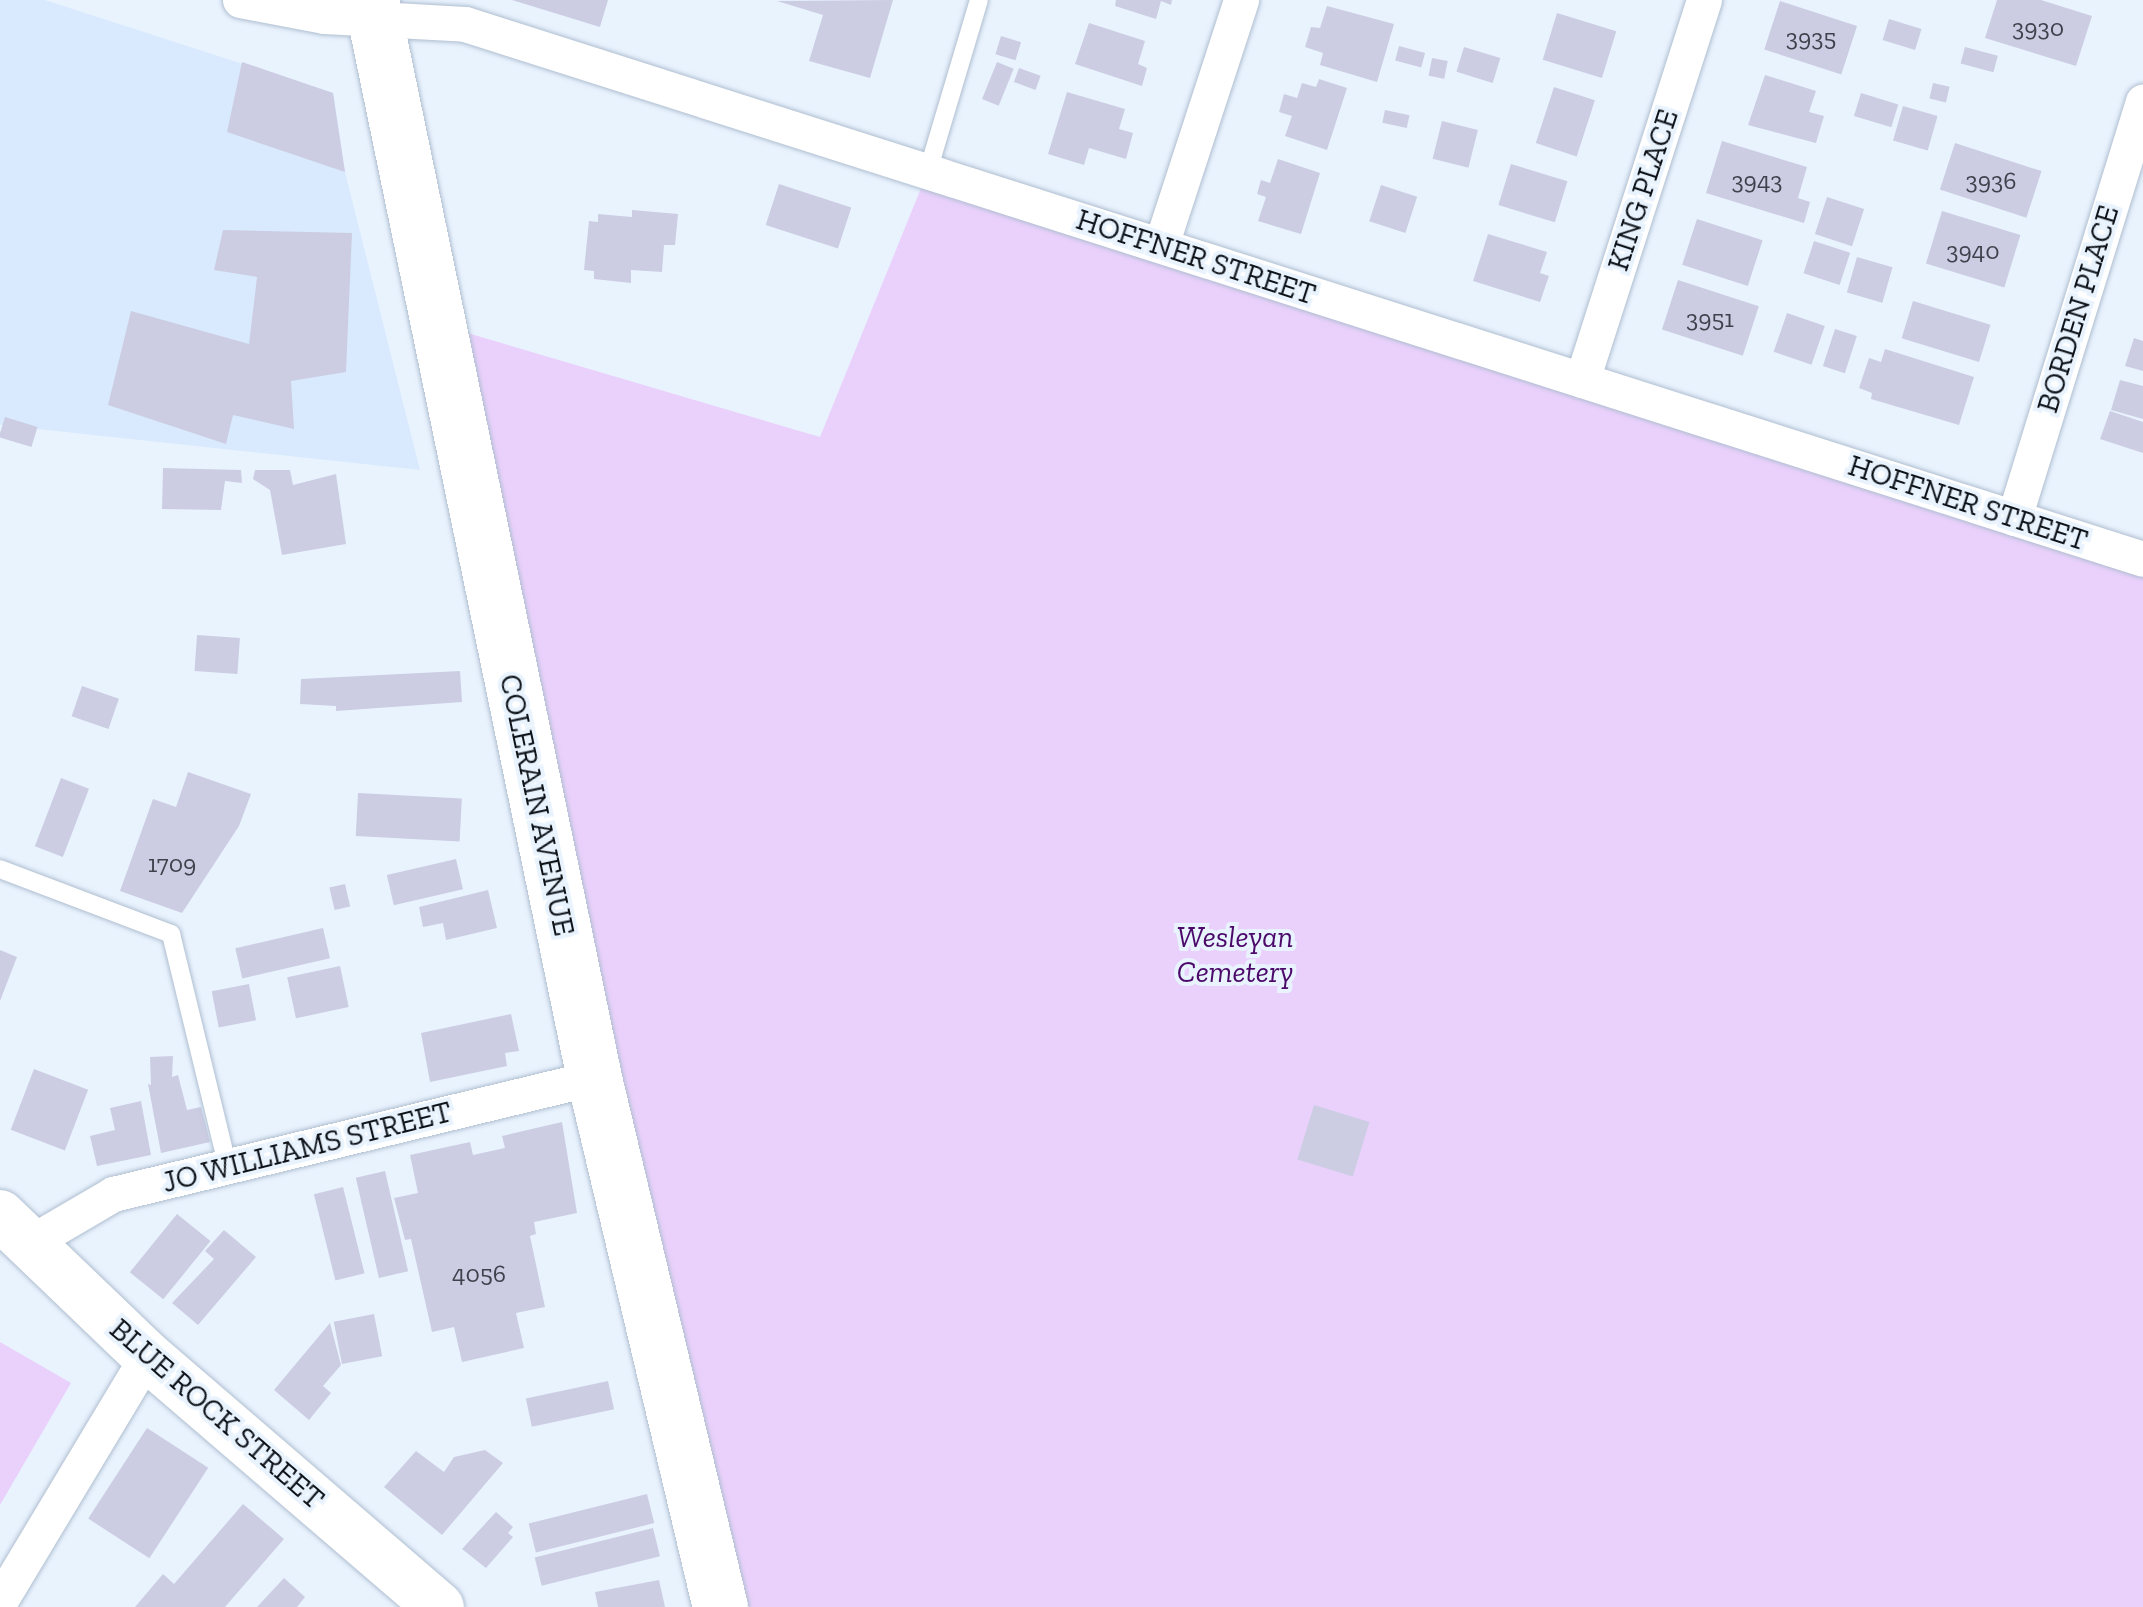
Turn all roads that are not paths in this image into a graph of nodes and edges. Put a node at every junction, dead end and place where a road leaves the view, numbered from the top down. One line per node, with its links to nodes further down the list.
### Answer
1 (240, 0): 5 (street, HOFFNER STREET)
2 (979, 0): 7 (lane)
3 (1240, 0): 8 (street)
4 (1704, 0): 9 (street, KING PLACE)
5 (373, 9): 7 (street, HOFFNER STREET); 13 (main road, COLERAIN AVENUE)
6 (2143, 100): 10 (street, BORDEN PLACE)
7 (928, 171): 8 (street, HOFFNER STREET)
8 (1161, 245): 9 (street, HOFFNER STREET)
9 (1582, 380): 10 (street, HOFFNER STREET)
10 (2014, 518): 11 (street, HOFFNER STREET)
11 (2143, 559)
12 (0, 869): 14 (lane)
13 (594, 1078): 14 (street, JO WILLIAMS STREET); 19 (main road, COLERAIN AVENUE)
14 (227, 1164): 15 (street, JO WILLIAMS STREET)
15 (15, 1229): 16 (street, BLUE ROCK STREET)
16 (147, 1356): 17 (street); 18 (street, BLUE ROCK STREET)
17 (0, 1601)
18 (439, 1607)
19 (720, 1607)

